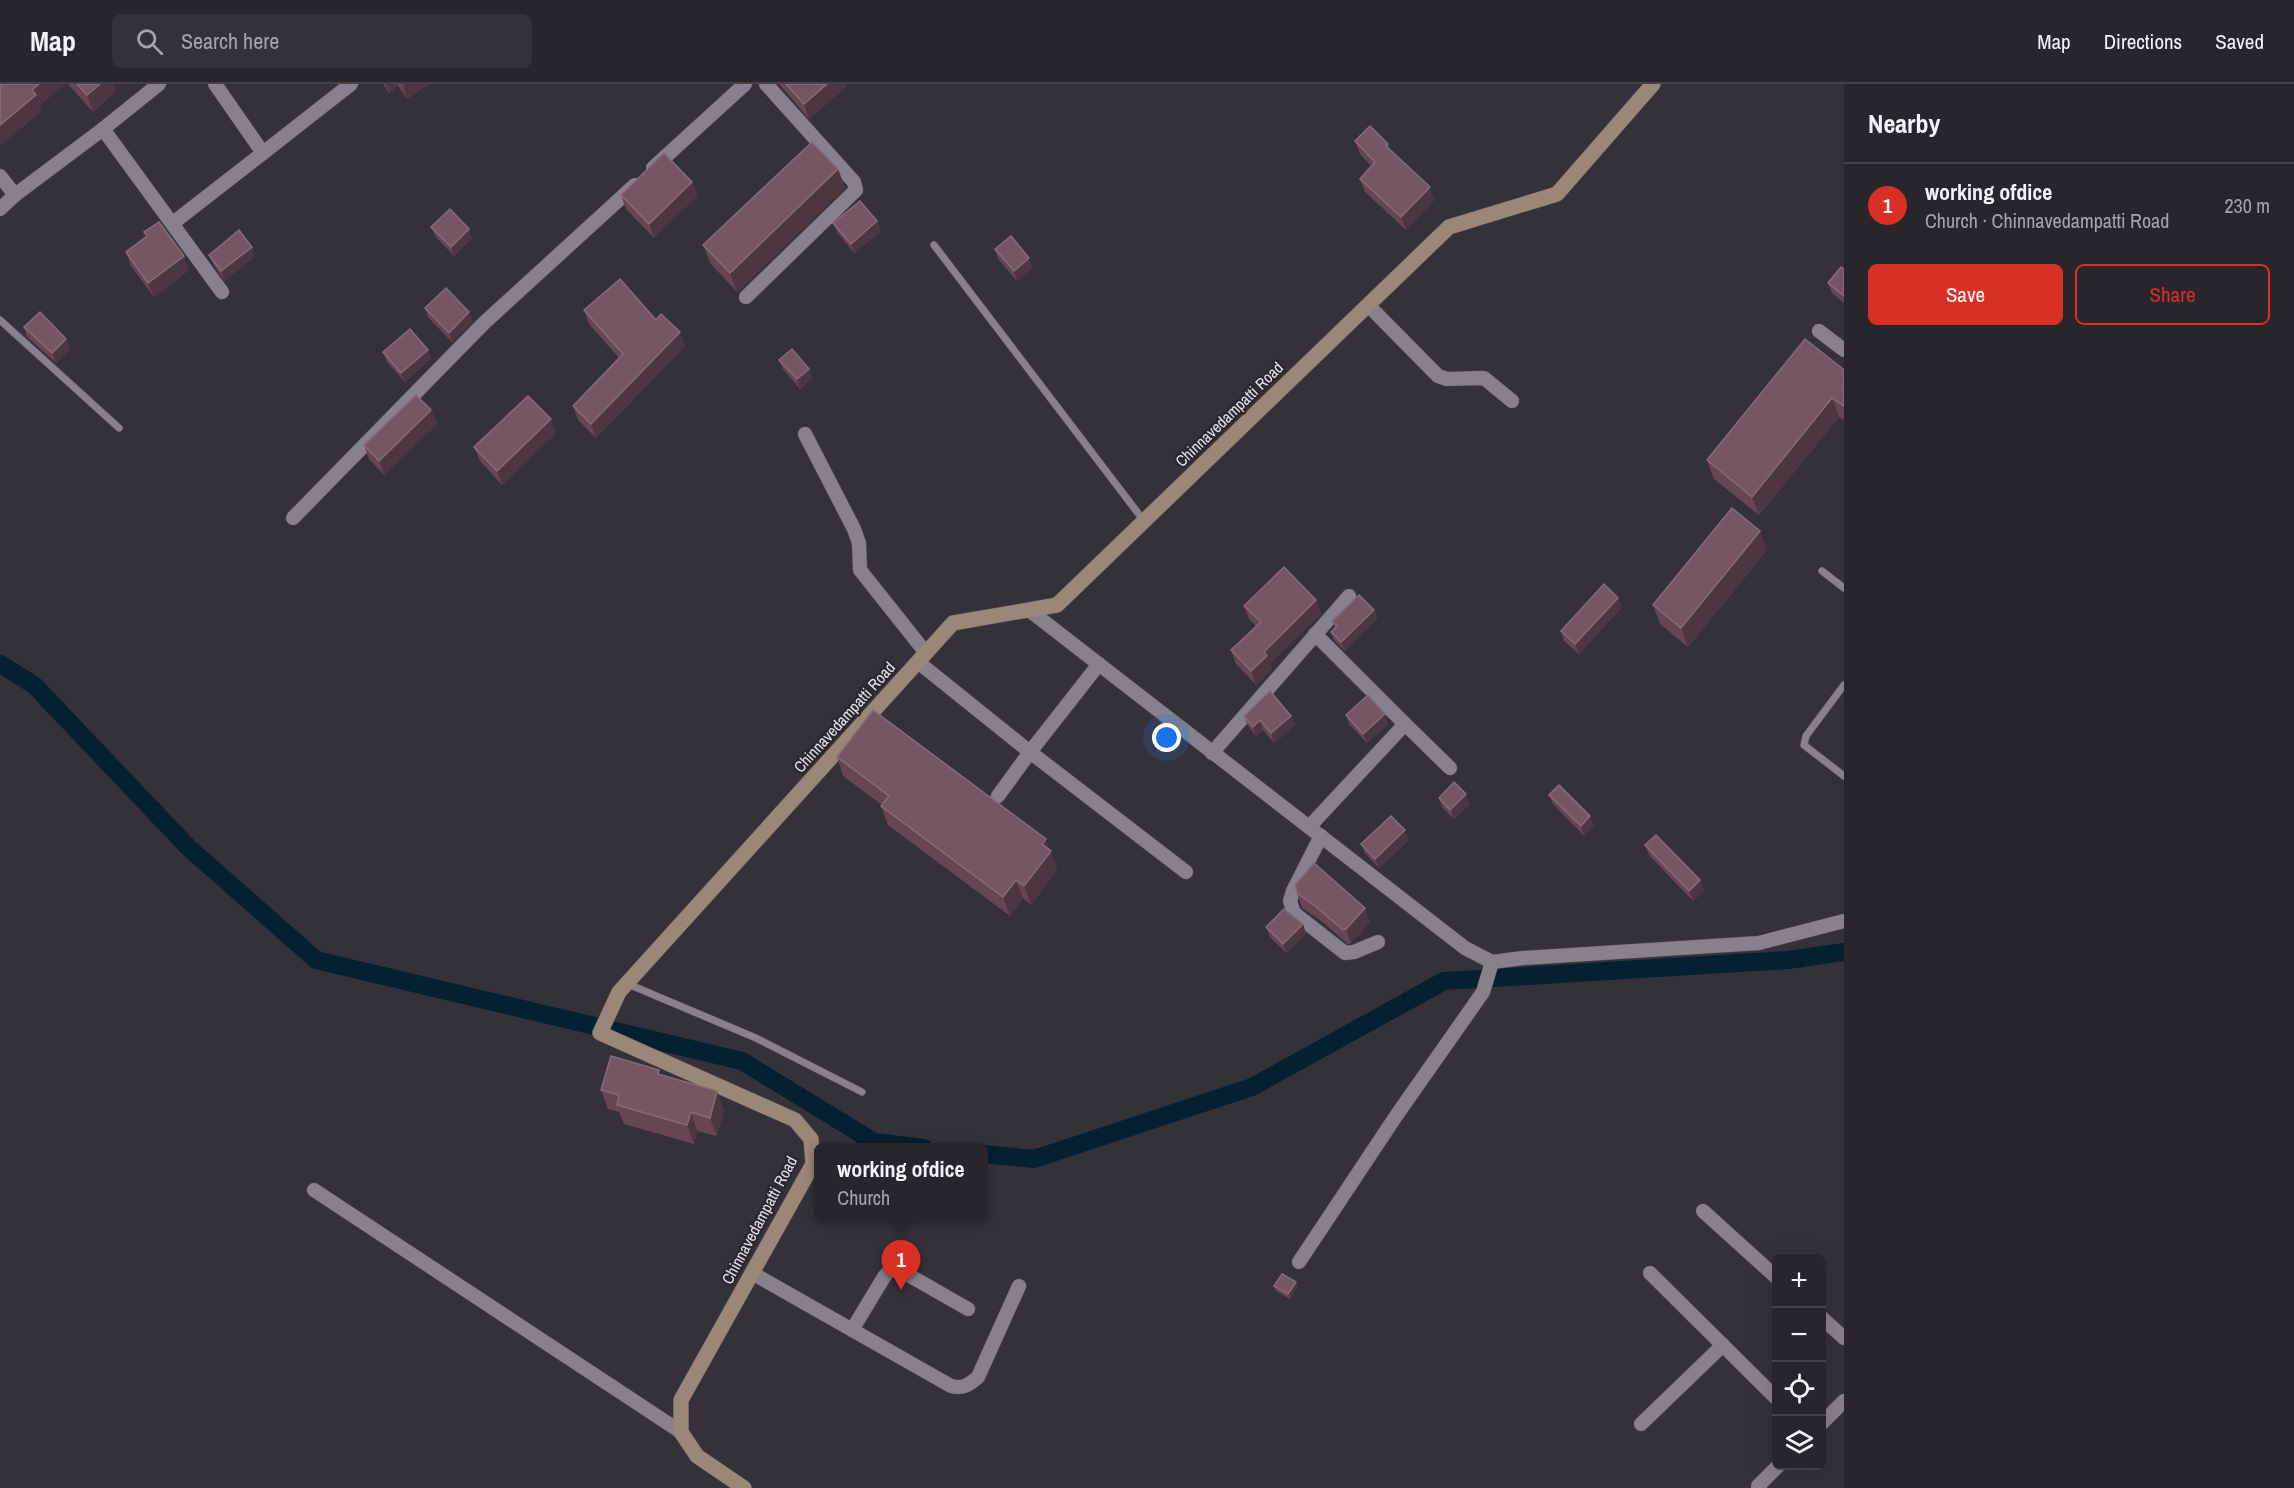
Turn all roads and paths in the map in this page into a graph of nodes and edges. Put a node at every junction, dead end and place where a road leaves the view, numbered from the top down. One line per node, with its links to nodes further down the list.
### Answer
1 (159, 84): 7 (street)
2 (215, 84): 8 (street)
3 (351, 84): 8 (street)
4 (745, 84): 23 (street)
5 (766, 84): 15 (street)
6 (1653, 84): 16 (street, Chinnavedampatti Road)
7 (104, 129): 10 (street); 12 (street)
8 (262, 153): 12 (street)
9 (0, 176): 10 (street)
10 (15, 195): 11 (street)
11 (0, 209)
12 (173, 223): 14 (street)
13 (934, 245): 24 (lane)
14 (222, 292)
15 (746, 297)
16 (1368, 305): 20 (street); 24 (street, Chinnavedampatti Road)
17 (0, 320): 21 (lane)
18 (1819, 331): 19 (street)
19 (1844, 350)
20 (1512, 401)
21 (119, 428)
22 (805, 434): 30 (street)
23 (293, 518)
24 (1144, 521): 28 (street, Chinnavedampatti Road)
25 (1822, 571): 26 (lane)
26 (1844, 588)
27 (1349, 596): 29 (street)
28 (1029, 610): 30 (street, Chinnavedampatti Road); 31 (street)
29 (1315, 634): 33 (street); 35 (street)
30 (922, 657): 34 (street); 45 (street, Chinnavedampatti Road)
31 (1099, 664): 34 (street); 35 (street)
32 (1844, 685): 37 (lane)
33 (1405, 724): 36 (street); 39 (street)
34 (1030, 752): 38 (street); 41 (street)
35 (1212, 753): 39 (street)
36 (1450, 768)
37 (1844, 776)
38 (998, 796)
39 (1309, 827): 40 (street)
40 (1321, 836): 43 (street); 44 (street)
41 (1186, 872)
42 (1844, 921): 44 (street)
43 (1378, 942)
44 (1491, 963): 49 (street)
45 (624, 988): 46 (lane); 50 (street, Chinnavedampatti Road)
46 (862, 1092)
47 (314, 1190): 63 (street)
48 (1703, 1211): 52 (street)
49 (1299, 1262)
50 (752, 1273): 56 (street); 63 (street, Chinnavedampatti Road)
51 (1650, 1273): 58 (street)
52 (1772, 1273)
53 (1019, 1286): 56 (street)
54 (968, 1309): 56 (street)
55 (1826, 1322): 57 (street)
56 (852, 1330)
57 (1844, 1338)
58 (1723, 1345): 59 (street); 62 (street)
59 (1772, 1394)
60 (1844, 1401): 61 (street)
61 (1826, 1418)
62 (1641, 1424)
63 (681, 1432): 65 (street)
64 (1774, 1470): 66 (street)
65 (744, 1488)
66 (1760, 1488)

